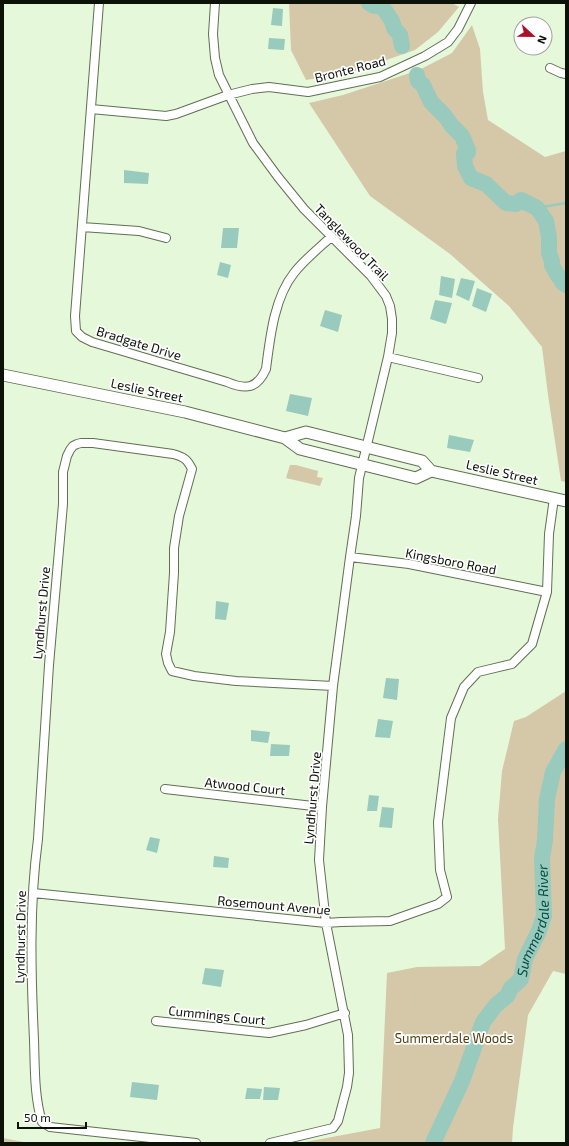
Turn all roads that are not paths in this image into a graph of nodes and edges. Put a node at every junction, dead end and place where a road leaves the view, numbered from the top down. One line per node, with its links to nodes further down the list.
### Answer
1 (99, 3): 7 (street, Bradgate Drive)
2 (215, 3): 6 (street)
3 (471, 3): 6 (street, Bronte Road)
4 (550, 68): 5 (street)
5 (566, 74)
6 (228, 95): 7 (street, Bronte Road); 9 (street, Tanglewood Trail)
7 (91, 109): 8 (street, Bradgate Drive)
8 (82, 227): 9 (street, Bradgate Drive); 10 (street)
9 (331, 237): 11 (street, Tanglewood Trail)
10 (166, 238)
11 (388, 357): 13 (street); 15 (street, Tanglewood Trail)
12 (3, 375): 14 (main road, Leslie Street)
13 (478, 378)
14 (285, 438): 15 (main road, Leslie Street); 16 (main road, Leslie Street)
15 (367, 447): 16 (street, Tanglewood Trail); 17 (main road, Leslie Street)
16 (363, 463): 17 (main road, Leslie Street); 20 (street, Lyndhurst Drive)
17 (431, 471): 18 (main road, Leslie Street)
18 (554, 498): 19 (main road, Leslie Street); 21 (street, Rosemount Avenue)
19 (566, 500)
20 (350, 557): 21 (street, Kingsboro Road); 22 (street, Lyndhurst Drive)
21 (547, 592): 26 (street, Rosemount Avenue)
22 (333, 686): 24 (street, Lyndhurst Drive); 25 (street, Lyndhurst Drive)
23 (165, 790): 24 (street, Atwood Court)
24 (322, 807): 26 (street, Lyndhurst Drive)
25 (33, 893): 26 (street, Rosemount Avenue); 29 (street, Lyndhurst Drive)
26 (326, 923): 27 (street, Lyndhurst Drive)
27 (345, 1013): 28 (street, Cummings Court); 30 (street, Lyndhurst Drive)
28 (156, 1021)
29 (196, 1143)
30 (270, 1143)

